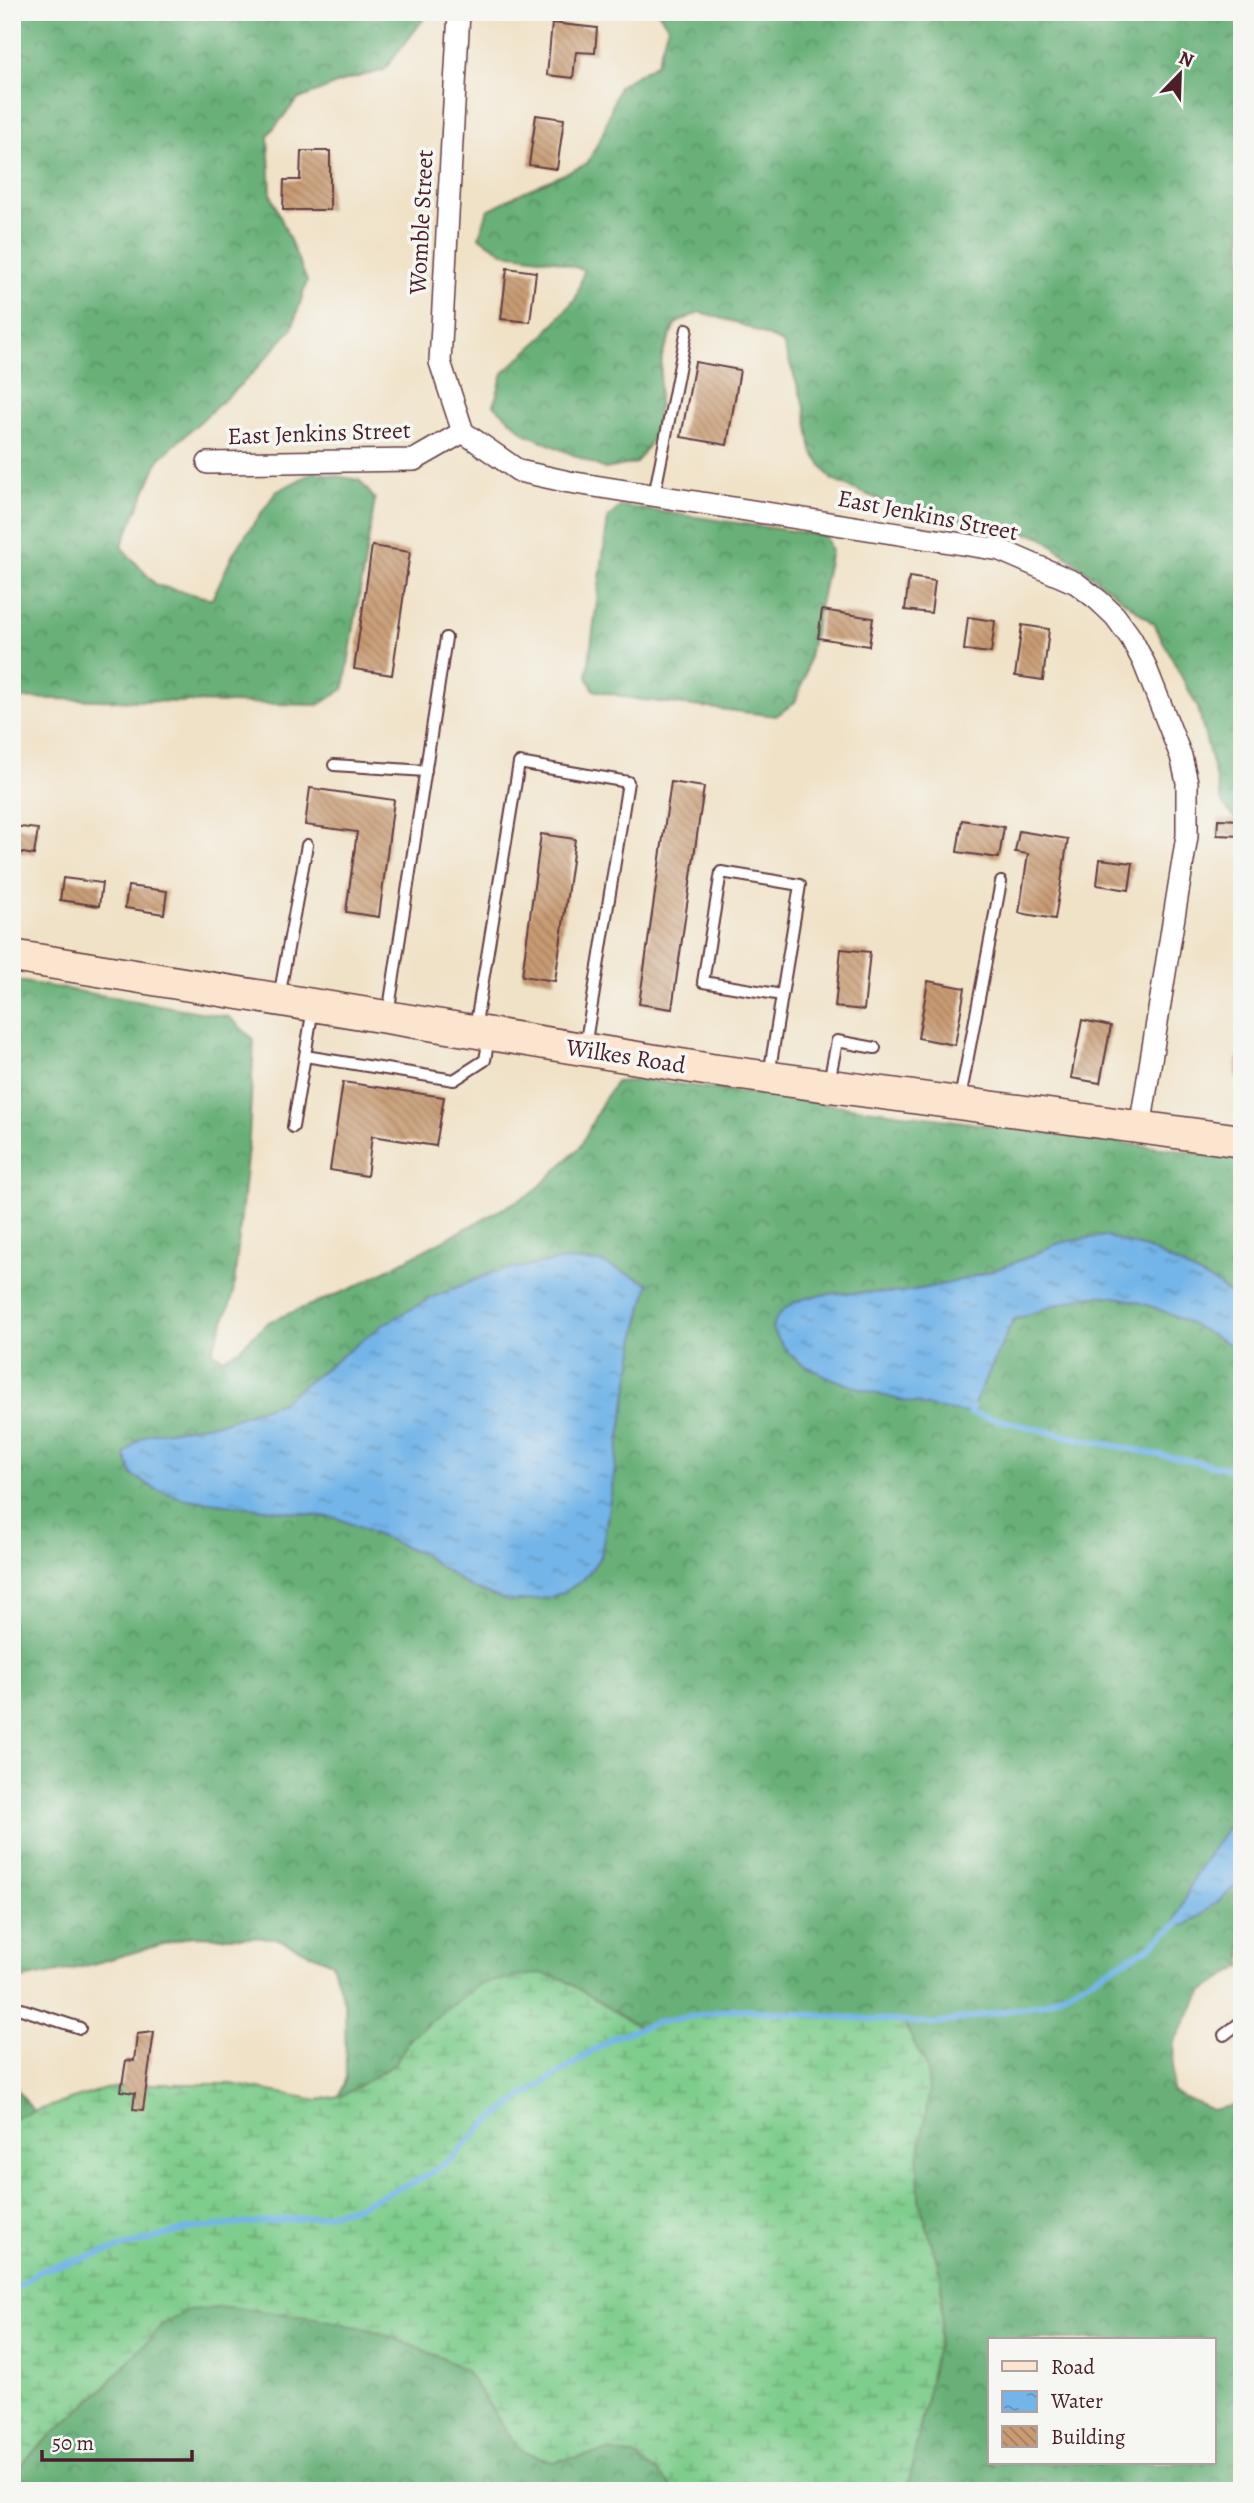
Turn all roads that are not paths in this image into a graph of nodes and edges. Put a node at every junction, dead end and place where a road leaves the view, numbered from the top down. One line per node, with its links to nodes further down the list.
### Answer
1 (460, 12): 3 (street, Womble Street)
2 (687, 329): 5 (lane)
3 (463, 432): 4 (street, East Jenkins Street); 5 (street, East Jenkins Street)
4 (208, 463)
5 (654, 495): 24 (street, East Jenkins Street)
6 (446, 638): 8 (lane)
7 (334, 765): 8 (lane)
8 (426, 771): 15 (lane)
9 (307, 845): 13 (lane)
10 (1001, 882): 22 (lane)
11 (12, 956): 13 (street, Wilkes Road)
12 (782, 995): 12 (lane); 20 (lane)
13 (279, 999): 14 (street, Wilkes Road)
14 (314, 1005): 15 (street, Wilkes Road); 19 (lane)
15 (388, 1017): 16 (street, Wilkes Road)
16 (482, 1032): 18 (street, Wilkes Road); 18 (lane); 19 (lane)
17 (875, 1048): 21 (lane)
18 (584, 1049): 20 (street, Wilkes Road)
19 (305, 1056): 23 (lane)
20 (768, 1077): 21 (street, Wilkes Road)
21 (828, 1086): 22 (street, Wilkes Road)
22 (960, 1103): 24 (street, Wilkes Road)
23 (293, 1127)
24 (1140, 1128): 25 (street, Wilkes Road)
25 (1242, 1141)
26 (12, 2006): 28 (lane)
27 (1242, 2021): 29 (lane)
28 (80, 2028)
29 (1224, 2035)

